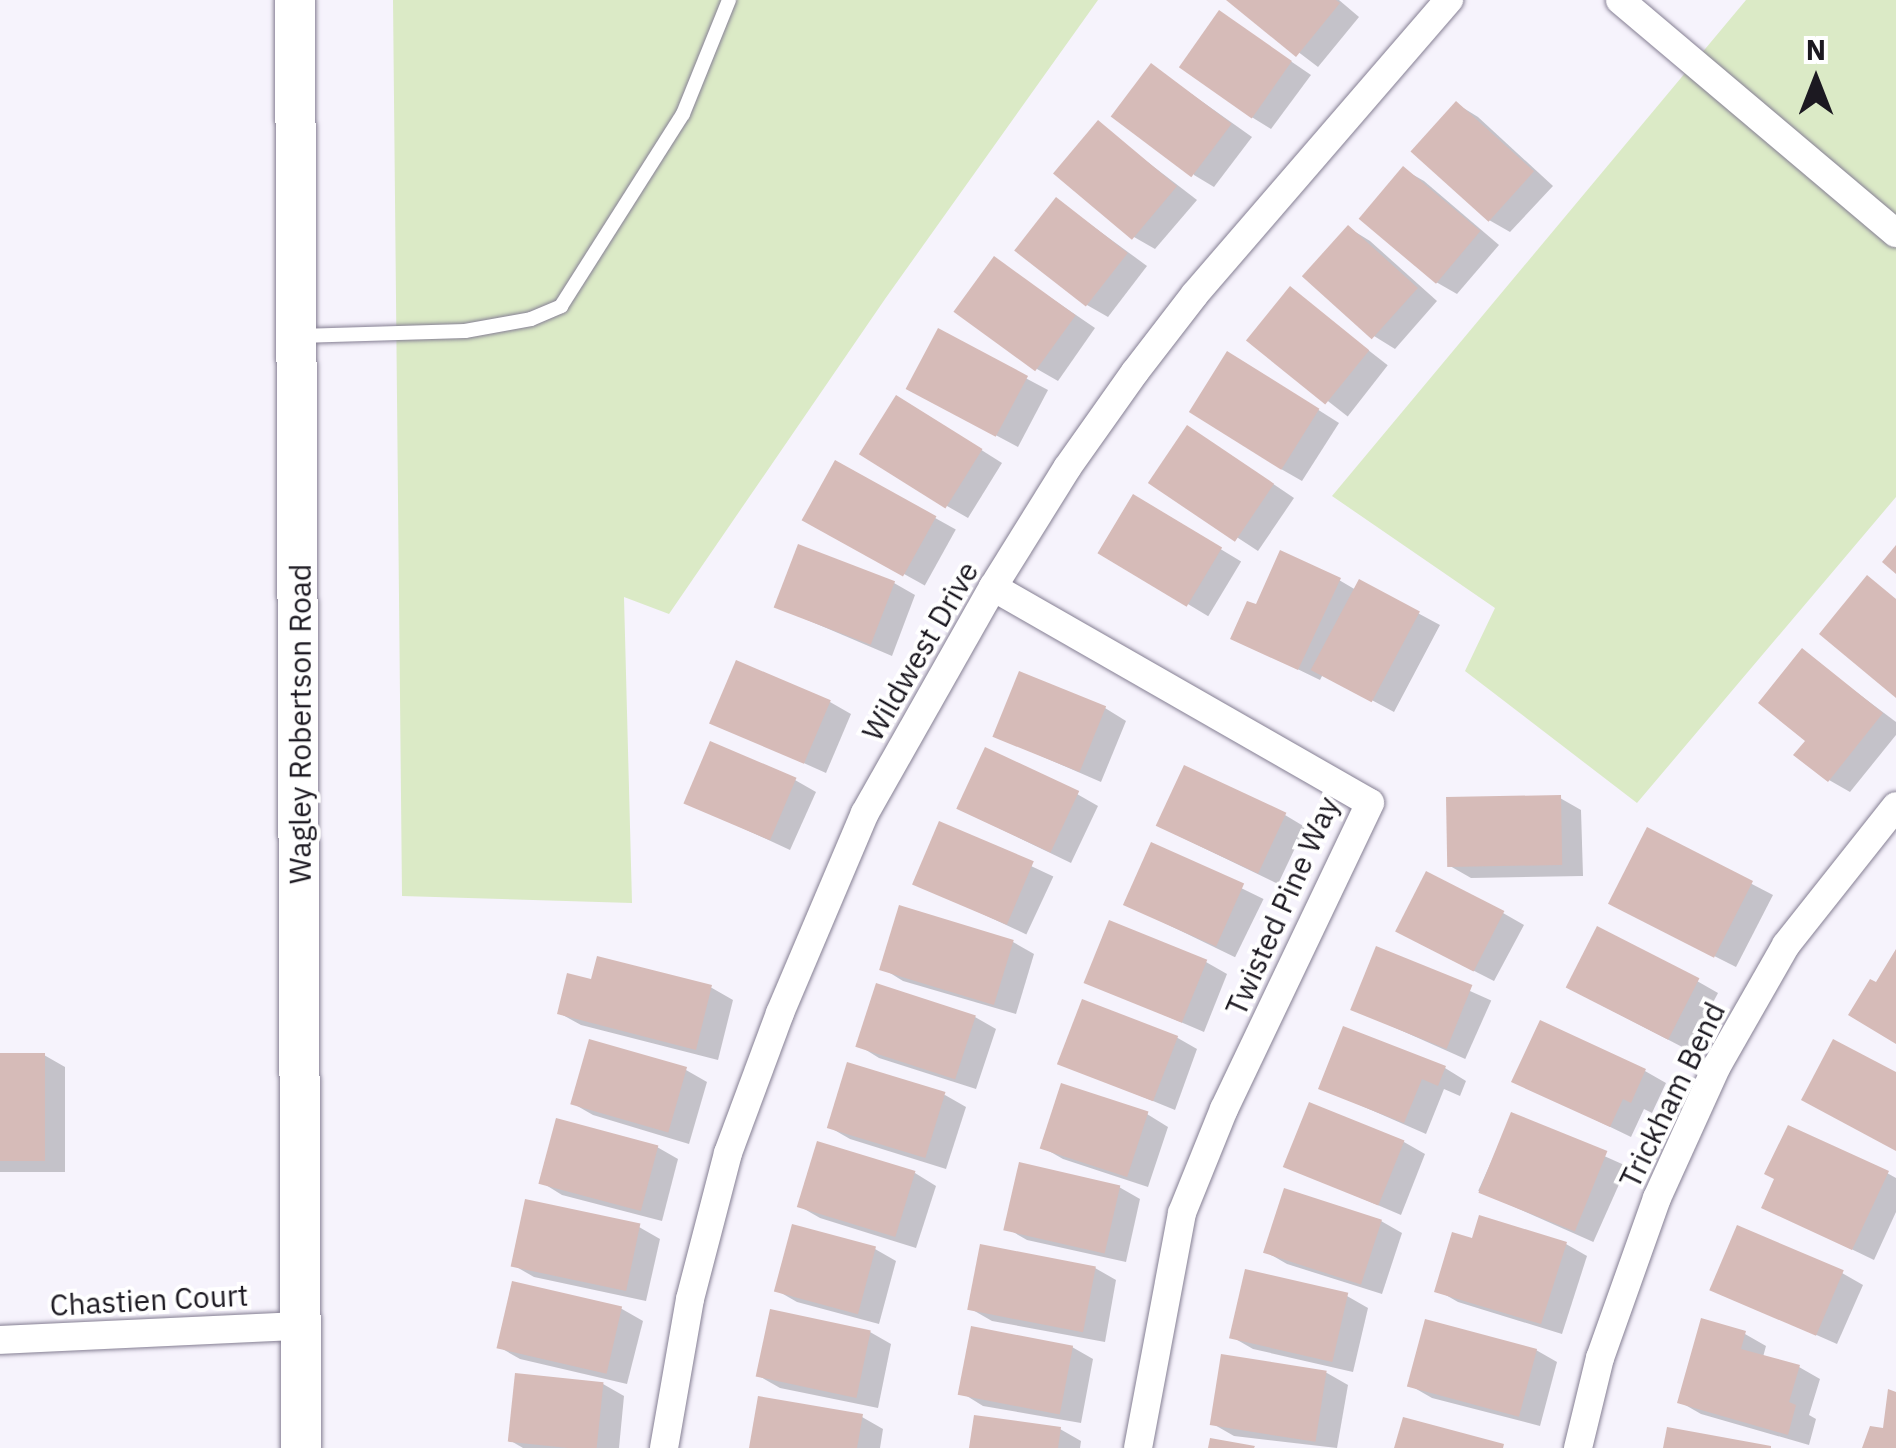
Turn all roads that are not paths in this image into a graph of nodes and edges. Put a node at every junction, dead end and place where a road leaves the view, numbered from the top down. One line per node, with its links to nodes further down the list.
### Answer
1 (295, 0): 6 (street, Wagley Robertson Road)
2 (729, 0): 6 (lane)
3 (1449, 0): 7 (street, Wildwest Drive)
4 (1620, 0): 5 (street)
5 (1896, 233)
6 (298, 336): 9 (street, Wagley Robertson Road)
7 (993, 587): 12 (street, Wildwest Drive); 13 (street, Twisted Pine Way)
8 (1896, 806): 14 (street, Trickham Bend)
9 (302, 1326): 10 (street, Chastien Court); 11 (street, Wagley Robertson Road)
10 (0, 1340)
11 (301, 1448)
12 (664, 1448)
13 (1138, 1448)
14 (1578, 1448)

